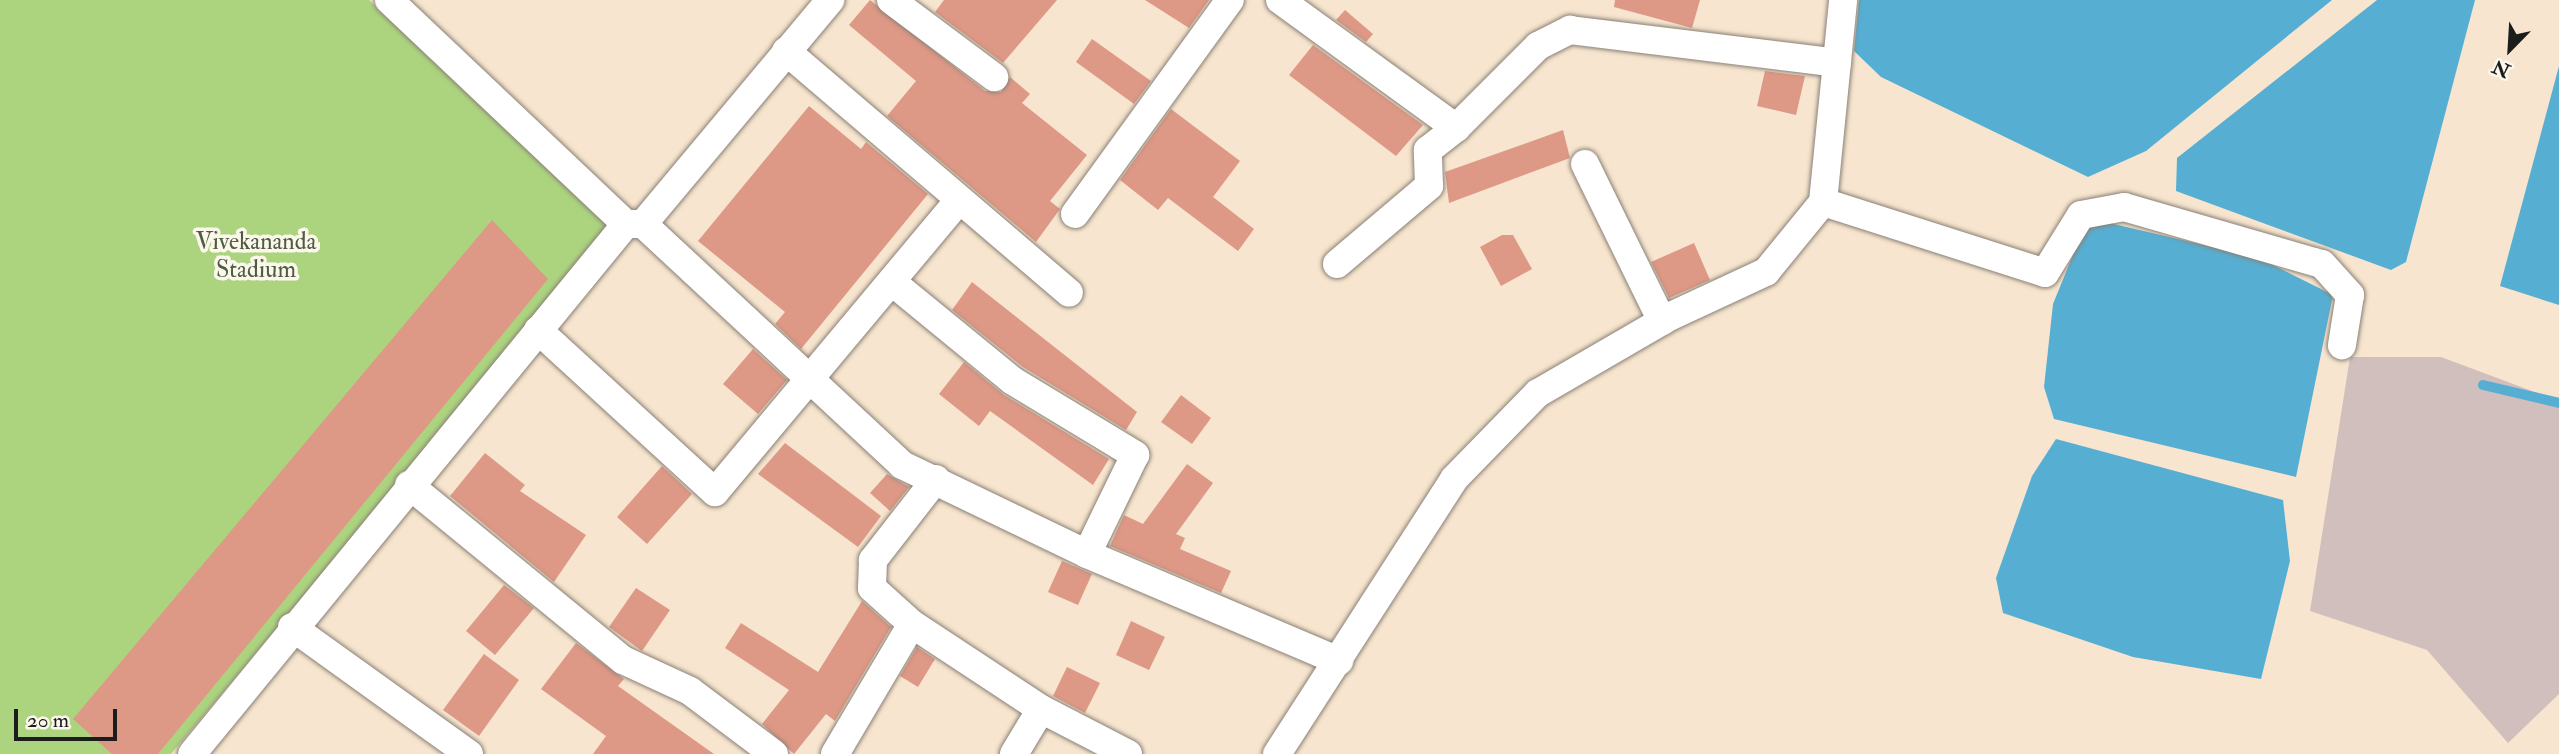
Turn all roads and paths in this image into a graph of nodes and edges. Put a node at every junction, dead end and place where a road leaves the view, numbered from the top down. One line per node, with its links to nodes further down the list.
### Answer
1 (389, 0): 15 (street)
2 (830, 0): 7 (street)
3 (891, 0): 9 (street)
4 (1230, 0): 14 (street)
5 (1280, 0): 10 (street)
6 (1843, 0): 8 (street)
7 (786, 51): 13 (street); 15 (street)
8 (1837, 63): 10 (street); 12 (street)
9 (994, 77)
10 (1456, 128): 16 (street)
11 (1585, 164): 19 (street)
12 (1824, 202): 19 (street); 21 (street)
13 (956, 204): 17 (street); 18 (street)
14 (1076, 214)
15 (635, 224): 20 (street); 22 (street)
16 (1337, 264)
17 (892, 282): 22 (street); 25 (street)
18 (1069, 293)
19 (1662, 321): 28 (street)
20 (538, 330): 22 (street); 24 (street)
21 (2342, 345)
22 (812, 383): 23 (street)
23 (936, 479): 25 (street); 26 (street)
24 (409, 485): 27 (street); 32 (street)
25 (1087, 554): 28 (street)
26 (912, 624): 29 (street); 33 (street)
27 (292, 627): 30 (street); 31 (street)
28 (1339, 661): 36 (street)
29 (1041, 709): 34 (street); 35 (street)
30 (192, 754)
31 (469, 754)
32 (774, 754)
33 (835, 754)
34 (1014, 754)
35 (1128, 754)
36 (1277, 754)

